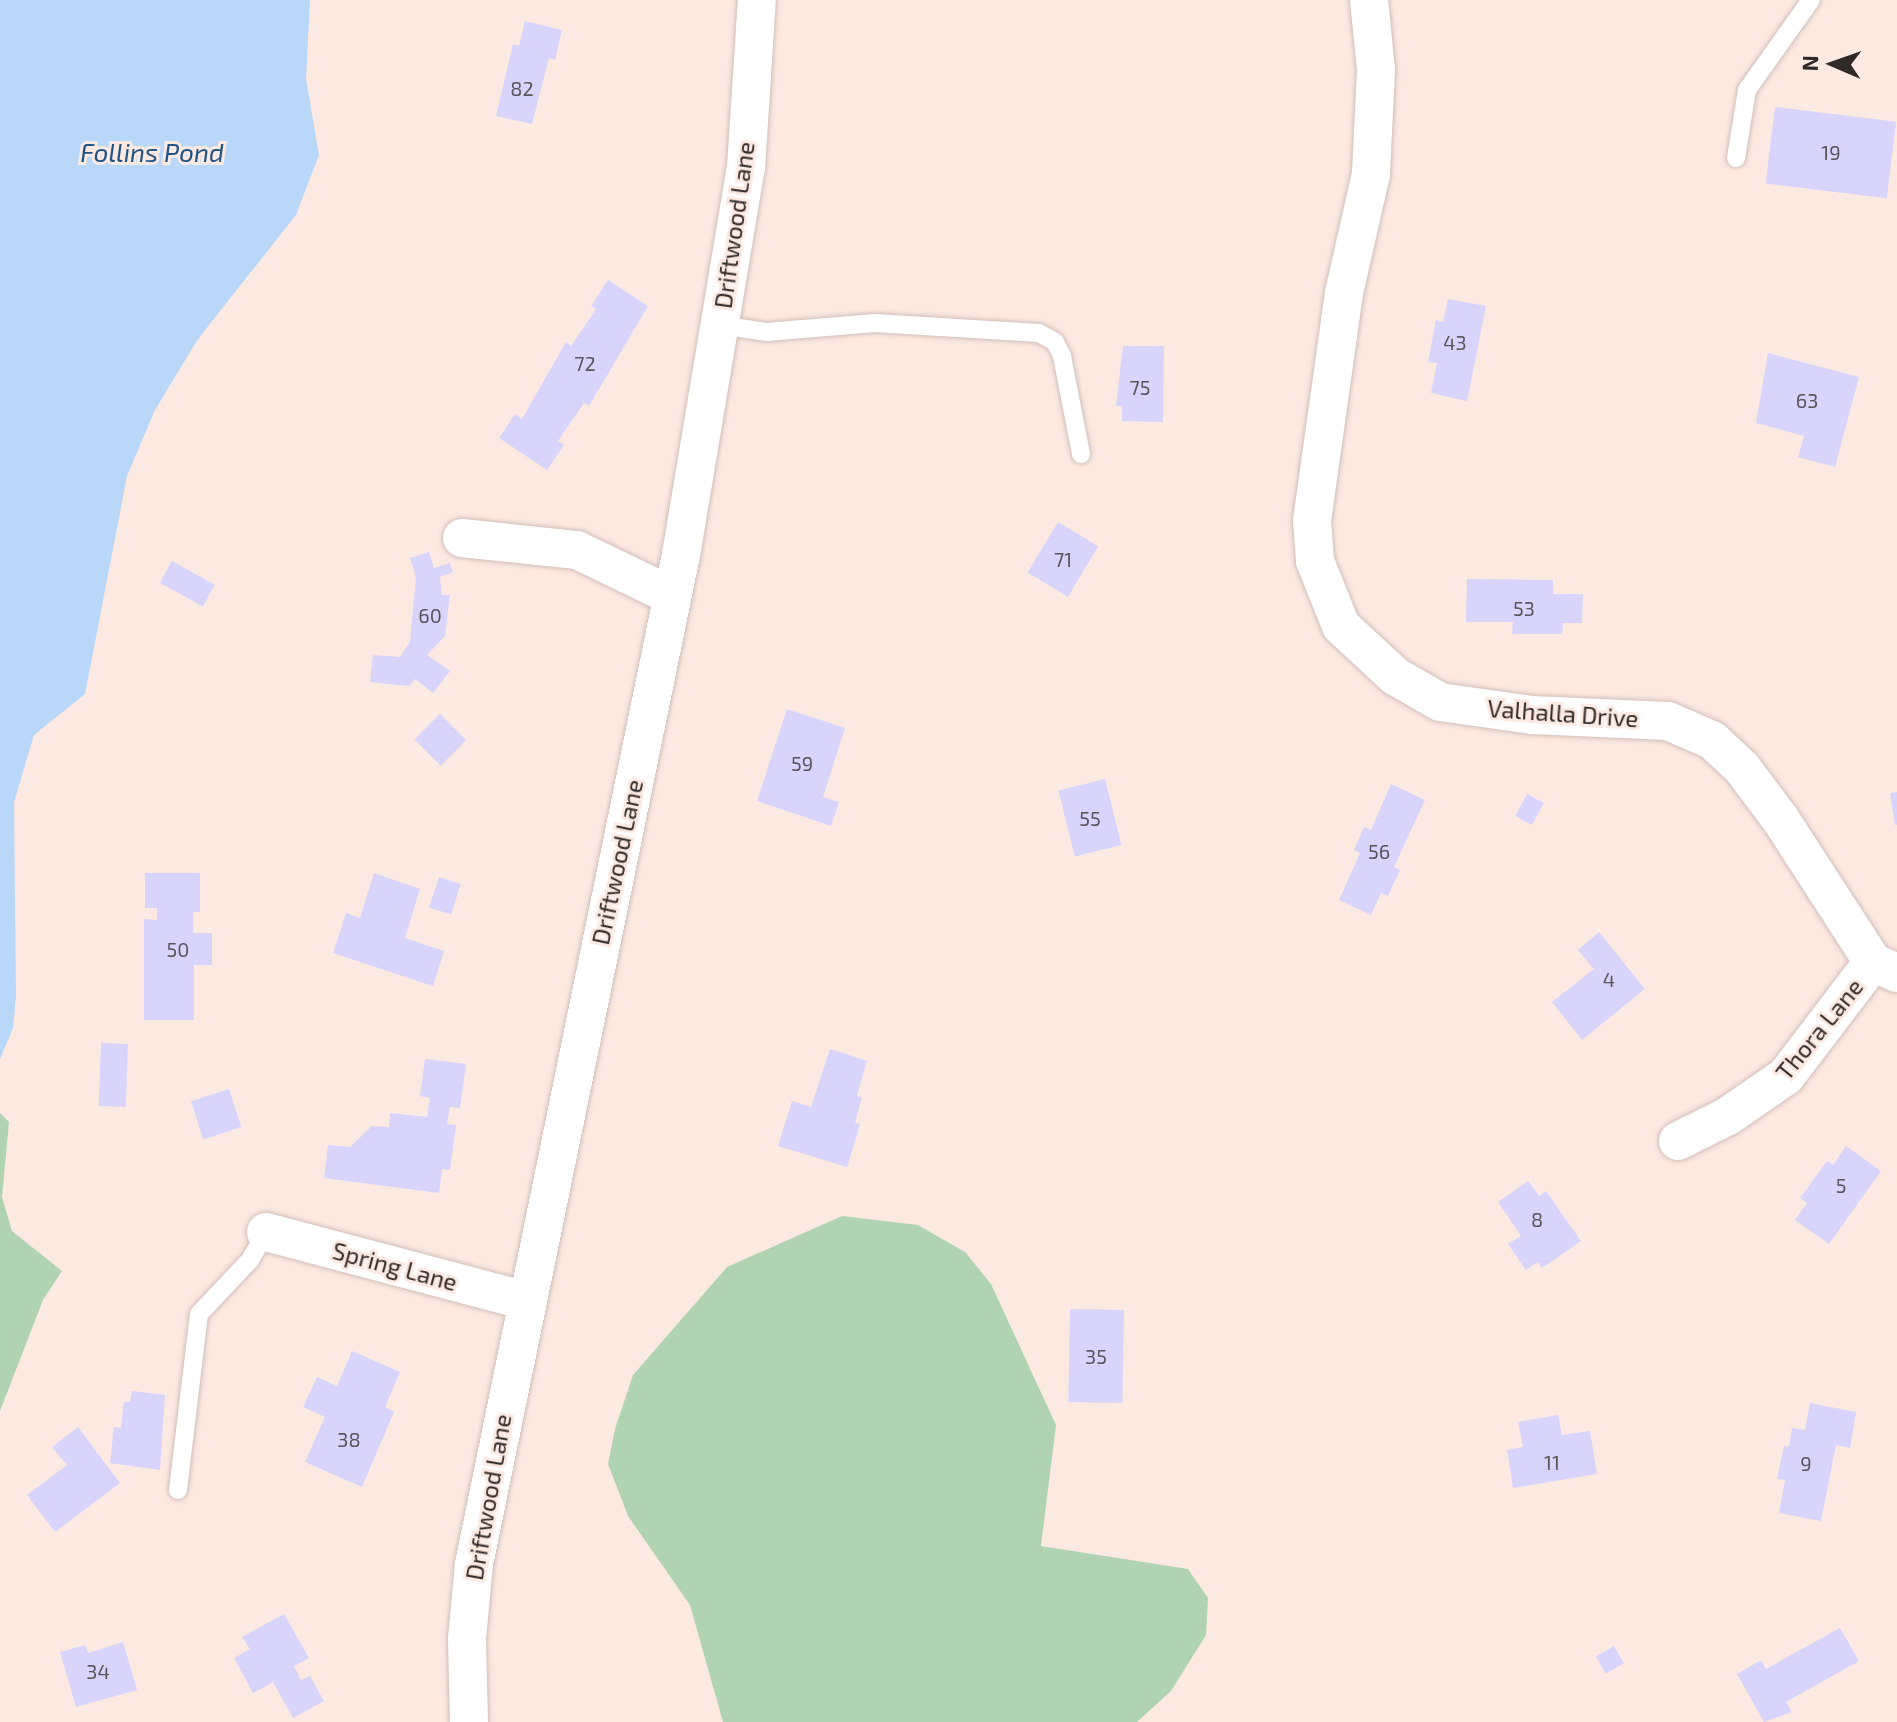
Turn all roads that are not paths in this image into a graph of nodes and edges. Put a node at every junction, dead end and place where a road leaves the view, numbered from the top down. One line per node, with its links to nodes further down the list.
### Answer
1 (757, 0): 5 (street, Driftwood Lane)
2 (1369, 0): 9 (street, Valhalla Drive)
3 (1811, 0): 4 (lane)
4 (1736, 158)
5 (719, 325): 6 (lane); 8 (street, Driftwood Lane)
6 (1081, 454)
7 (462, 538): 8 (street)
8 (672, 596): 12 (street, Driftwood Lane)
9 (1885, 968): 10 (street, Thora Lane)
10 (1678, 1141)
11 (266, 1232): 12 (street, Spring Lane); 13 (lane)
12 (524, 1300): 14 (street, Driftwood Lane)
13 (178, 1490)
14 (469, 1722)

